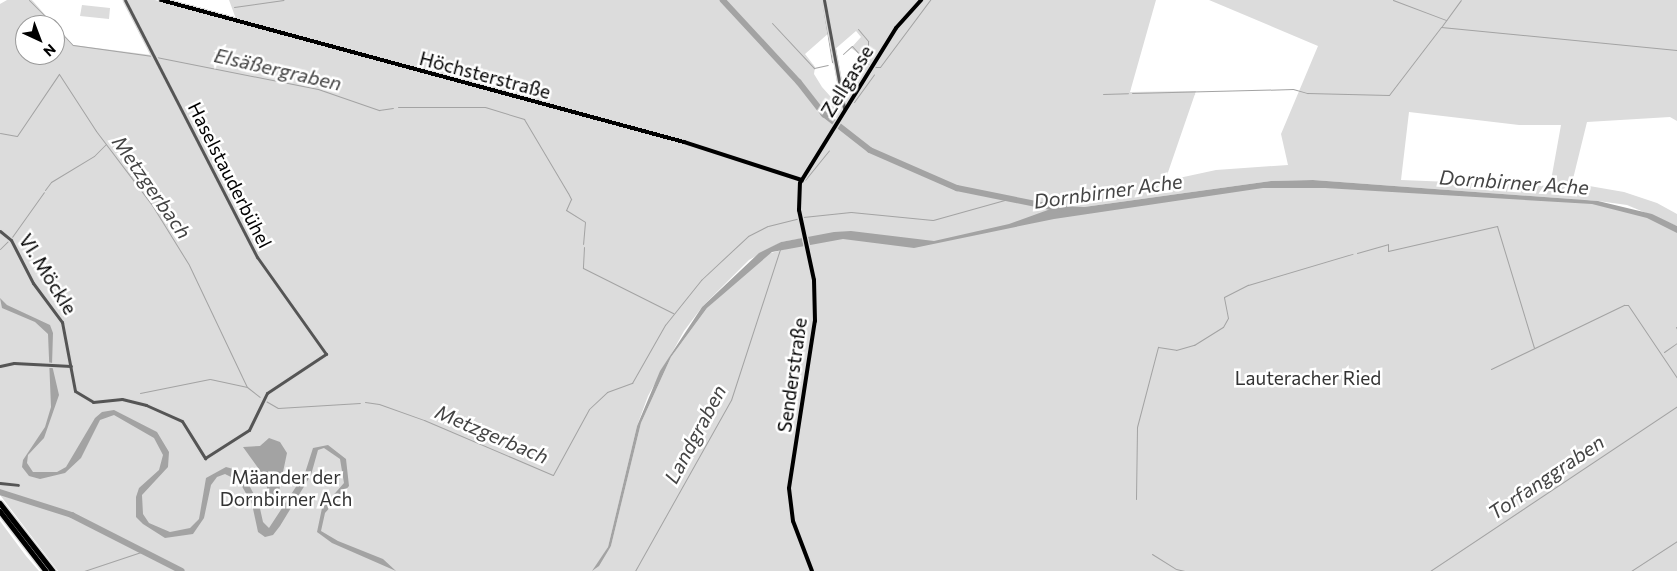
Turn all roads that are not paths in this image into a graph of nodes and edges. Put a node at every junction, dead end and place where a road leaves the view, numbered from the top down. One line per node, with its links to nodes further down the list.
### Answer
1 (125, 0): 8 (street, Haselstauderbühel)
2 (161, 0): 6 (main road, Höchsterstraße)
3 (824, 0): 5 (street)
4 (920, 0): 5 (main road, Zellgasse)
5 (844, 108): 6 (main road, Zellgasse)
6 (802, 180): 18 (main road, Senderstraße)
7 (0, 230): 10 (street, VI. Möckle)
8 (326, 354): 10 (street, VI. Möckle)
9 (0, 366): 10 (street)
10 (72, 366)
11 (0, 483): 12 (street)
12 (18, 485)
13 (0, 503): 15 (highway)
14 (0, 511): 15 (highway)
15 (33, 551): 16 (highway); 17 (highway)
16 (46, 571)
17 (53, 571)
18 (812, 571)

